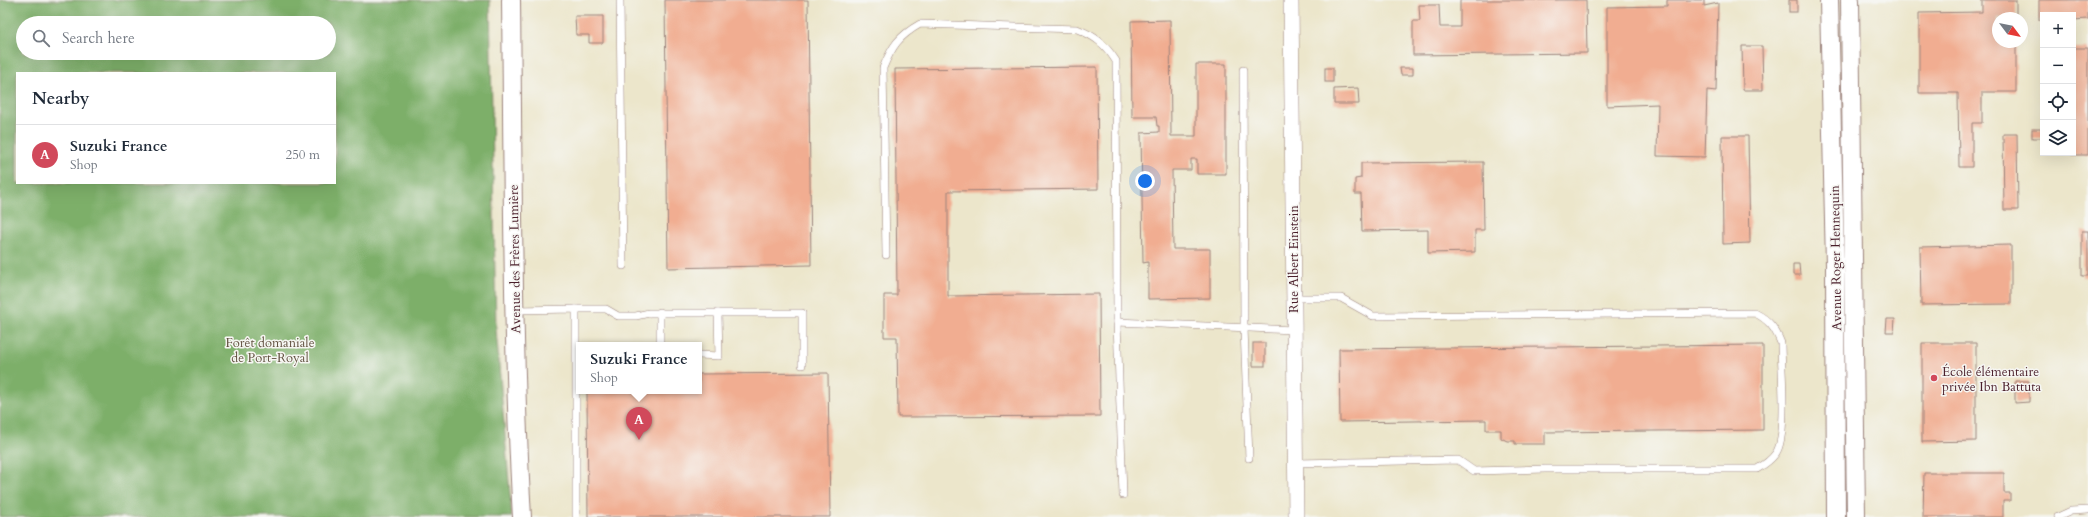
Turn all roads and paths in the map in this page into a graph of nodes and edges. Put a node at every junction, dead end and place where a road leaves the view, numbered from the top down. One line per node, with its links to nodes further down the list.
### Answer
1 (511, 0): 11 (street, Avenue des Frères Lumière)
2 (620, 0): 8 (lane)
3 (1291, 0): 9 (street, Rue Albert Einstein)
4 (1829, 0): 27 (street, Avenue Roger Hennequin)
5 (1850, 0): 28 (street, Avenue Roger Hennequin)
6 (1243, 70): 15 (lane)
7 (886, 255): 14 (lane)
8 (623, 266)
9 (1294, 298): 16 (street, Rue Albert Einstein); 21 (lane)
10 (576, 309): 11 (lane); 12 (lane); 25 (lane)
11 (514, 310): 24 (street, Avenue des Frères Lumière)
12 (660, 312): 13 (lane); 17 (lane)
13 (718, 312): 18 (lane); 19 (lane)
14 (1118, 322): 15 (lane); 22 (lane)
15 (1244, 328): 16 (lane); 20 (lane)
16 (1294, 330): 21 (street, Rue Albert Einstein)
17 (660, 342)
18 (702, 355)
19 (802, 365)
20 (1249, 458)
21 (1295, 463): 26 (street, Rue Albert Einstein)
22 (1122, 495)
23 (2088, 510): 29 (lane)
24 (522, 517)
25 (576, 517)
26 (1296, 517)
27 (1836, 517)
28 (1856, 517)
29 (2058, 517)

